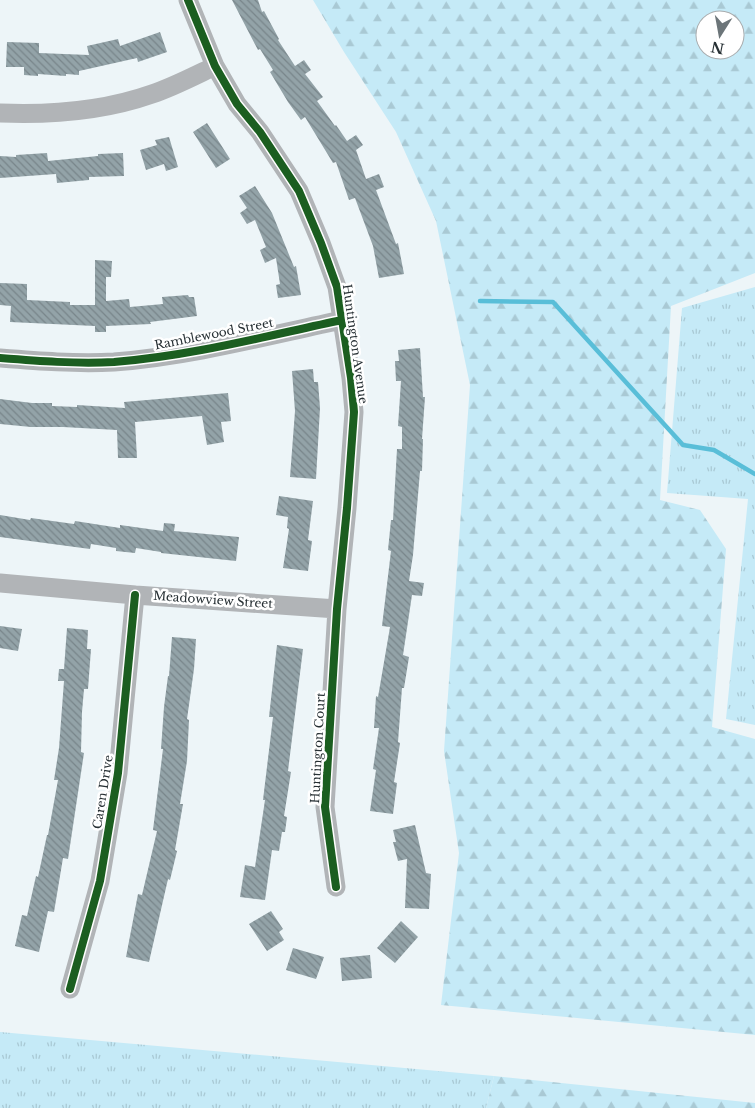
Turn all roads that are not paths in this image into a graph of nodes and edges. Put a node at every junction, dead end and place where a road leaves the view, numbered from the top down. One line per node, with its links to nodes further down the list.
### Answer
1 (188, 0): 2 (street, Huntington Avenue)
2 (215, 66): 3 (street); 4 (street, Huntington Avenue)
3 (0, 113)
4 (342, 320): 5 (street, Ramblewood Street); 8 (street, Huntington Avenue)
5 (0, 358)
6 (0, 583): 7 (street, Meadowview Street)
7 (135, 595): 8 (street, Meadowview Street); 10 (street, Caren Drive)
8 (337, 609): 9 (street, Huntington Court)
9 (336, 887)
10 (70, 989)

